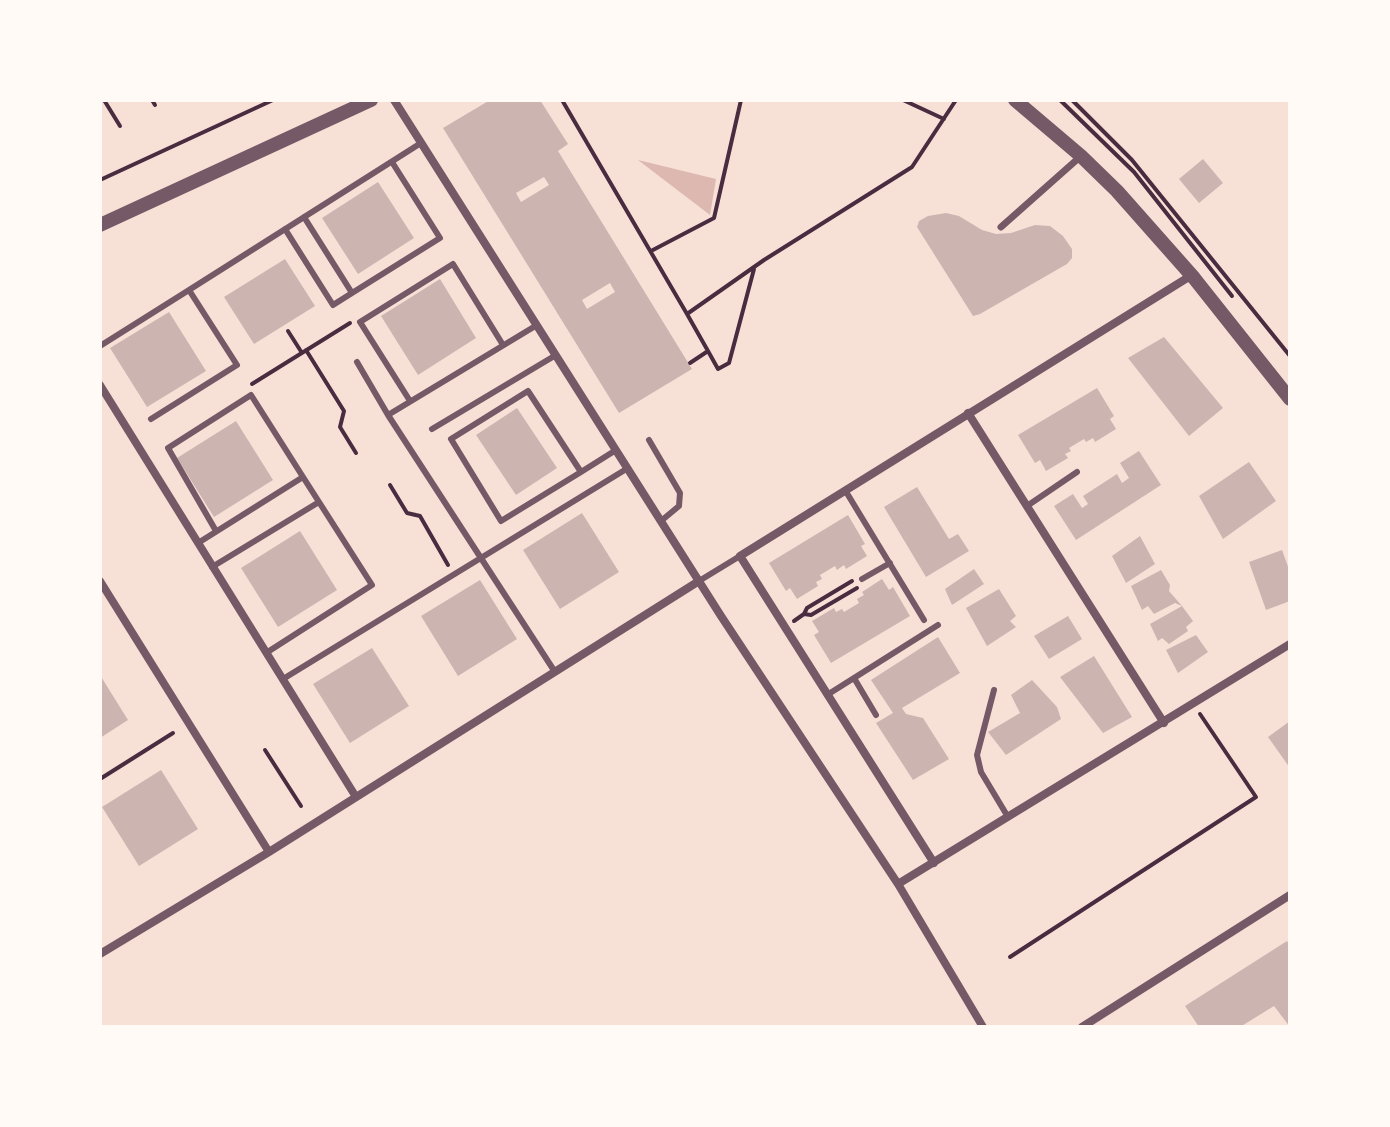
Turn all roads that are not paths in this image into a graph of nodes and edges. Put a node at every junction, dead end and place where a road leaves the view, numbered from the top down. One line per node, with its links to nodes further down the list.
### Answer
1 (371, 100): 8 (street)
2 (394, 100): 4 (street)
3 (1015, 100): 5 (street)
4 (421, 143): 6 (lane); 14 (street)
5 (1081, 156): 9 (street); 11 (street)
6 (392, 162): 7 (lane); 13 (lane)
7 (304, 217): 10 (lane); 13 (lane)
8 (100, 225)
9 (1001, 227)
10 (285, 229): 12 (lane); 13 (lane)
11 (1192, 275): 20 (street); 22 (street)
12 (189, 290): 16 (lane); 24 (lane)
13 (352, 293)
14 (537, 325): 15 (lane); 17 (street)
15 (503, 345): 21 (lane); 21 (lane)
16 (100, 346)
17 (556, 355): 25 (lane); 27 (street)
18 (357, 362): 23 (lane)
19 (100, 385): 37 (street)
20 (1290, 399)
21 (410, 401): 23 (lane)
22 (968, 413): 32 (street); 34 (street)
23 (388, 415): 39 (lane)
24 (151, 419)
25 (432, 429)
26 (649, 440): 35 (lane)
27 (616, 450): 28 (street); 29 (lane)
28 (628, 468): 35 (street); 39 (lane)
29 (581, 472): 29 (lane)
30 (1077, 472): 34 (lane)
31 (303, 477): 33 (lane); 36 (lane); 36 (lane)
32 (845, 490): 38 (street); 40 (lane)
33 (319, 502): 41 (lane); 48 (lane)
34 (1027, 506): 55 (street)
35 (661, 521): 44 (street)
36 (216, 531): 37 (lane)
37 (198, 543): 41 (street)
38 (740, 556): 44 (lane); 53 (street)
39 (481, 558): 49 (lane); 51 (lane)
40 (890, 563): 42 (lane); 45 (lane)
41 (212, 567): 48 (street)
42 (862, 579)
43 (100, 581): 58 (street)
44 (699, 581): 49 (street); 60 (street)
45 (924, 620)
46 (938, 625): 50 (lane)
47 (1290, 644): 55 (street)
48 (266, 653): 51 (street)
49 (555, 672): 56 (street)
50 (854, 678): 53 (lane); 54 (lane)
51 (283, 679): 56 (street)
52 (994, 690): 57 (lane)
53 (827, 695): 59 (street)
54 (876, 715)
55 (1164, 723): 57 (street)
56 (356, 797): 58 (street)
57 (1008, 817): 59 (street)
58 (269, 852): 62 (street)
59 (934, 863): 60 (street)
60 (898, 884): 63 (street)
61 (1290, 895): 64 (street)
62 (100, 954)
63 (983, 1027)
64 (1082, 1027)

